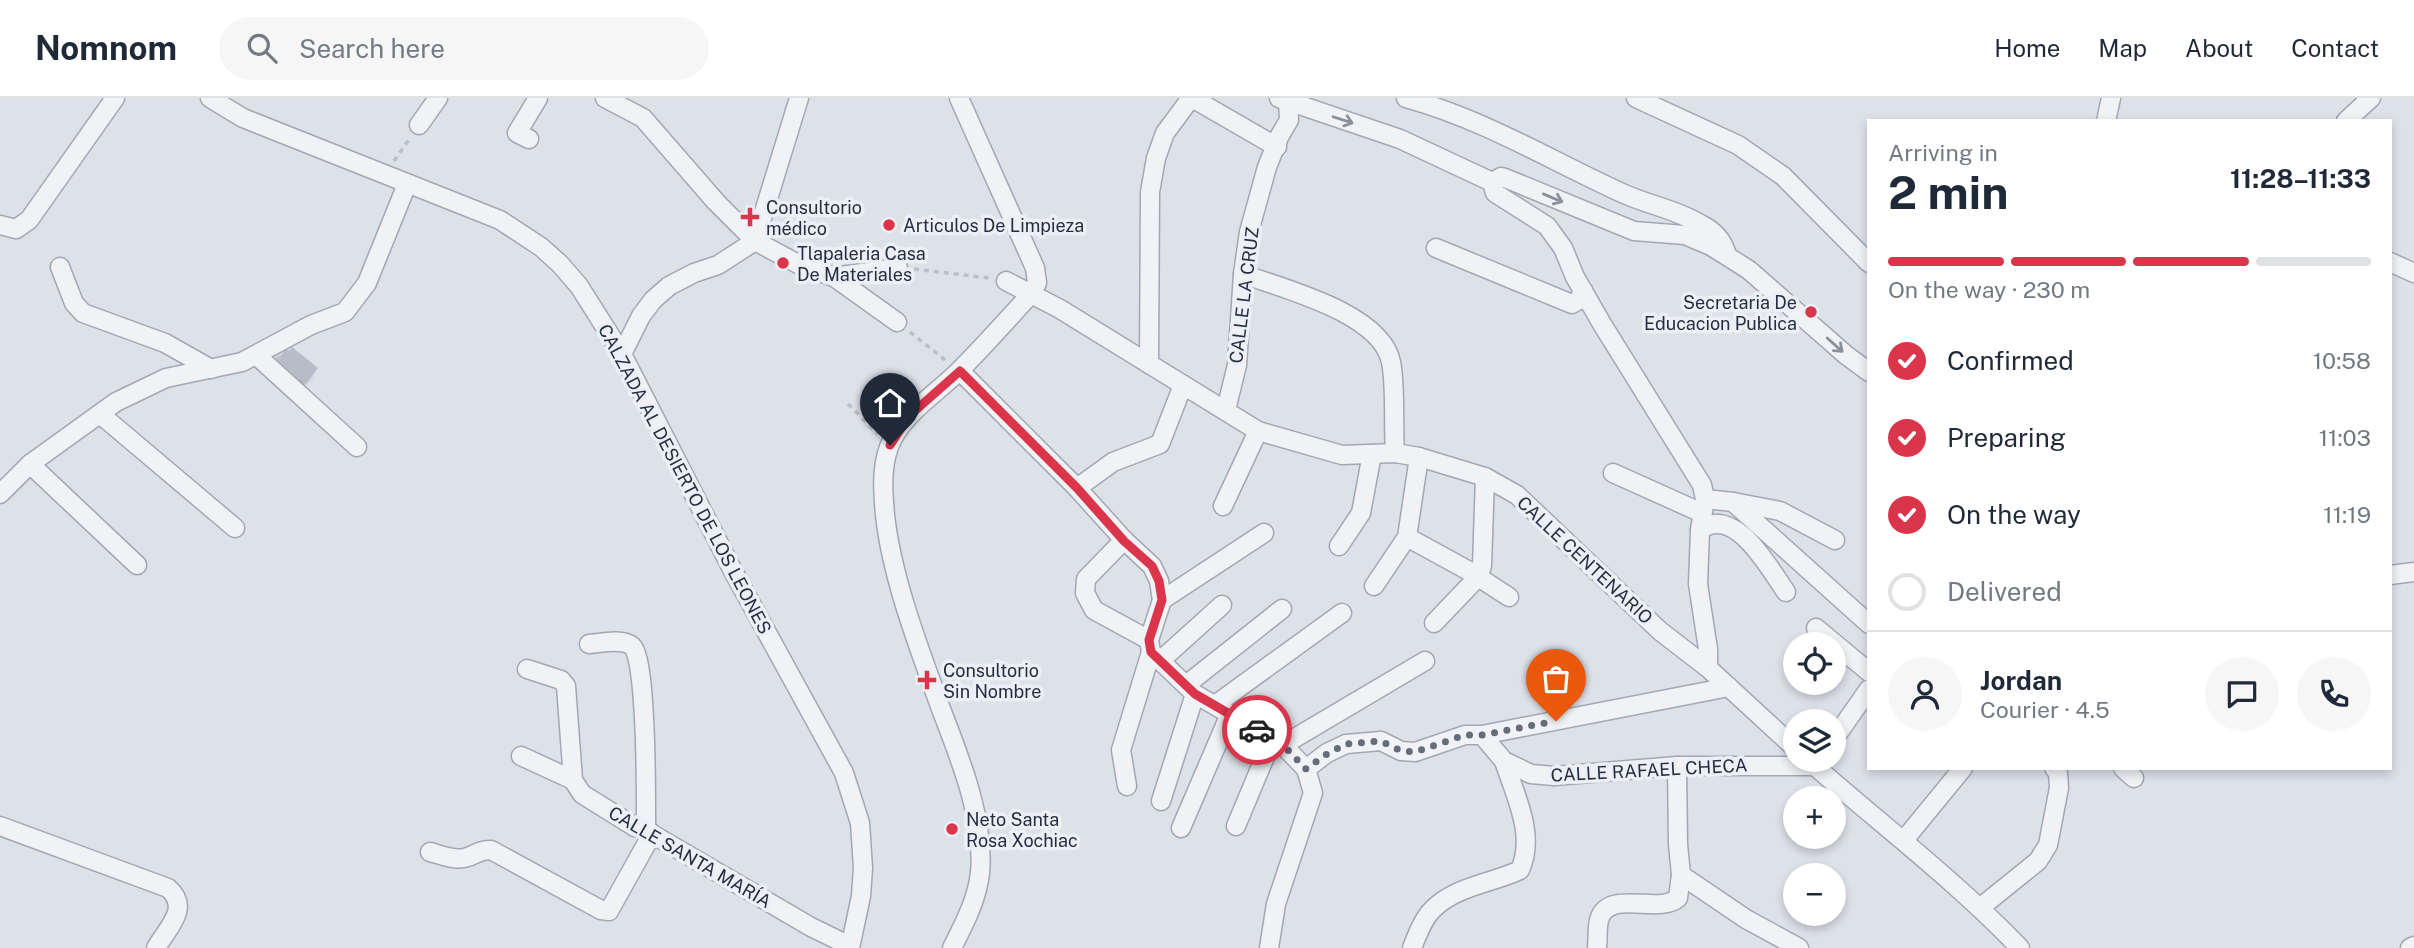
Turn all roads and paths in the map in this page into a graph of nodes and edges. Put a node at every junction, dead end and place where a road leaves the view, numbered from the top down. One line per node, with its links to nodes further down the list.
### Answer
1 (115, 98): 22 (street)
2 (210, 98): 19 (street, CALZADA AL DESIERTO DE LOS LEONES)
3 (438, 98): 16 (street)
4 (538, 98): 17 (street)
5 (605, 98): 23 (street)
6 (799, 98): 23 (street)
7 (959, 98): 35 (street)
8 (1191, 98): 18 (street); 39 (street)
9 (1406, 98): 25 (street)
10 (1636, 98): 26 (street)
11 (2112, 98): 14 (street)
12 (2371, 98): 15 (street)
13 (1283, 100): 18 (street, CALLE LA CRUZ); 20 (street, one-way to 20)
14 (2106, 119)
15 (2348, 119)
16 (419, 125): 19 (path)
17 (529, 139)
18 (1277, 146): 31 (street, CALLE LA CRUZ)
19 (385, 174): 21 (street, CALZADA AL DESIERTO DE LOS LEONES)
20 (1492, 182): 25 (street, one-way to 25); 34 (street)
21 (407, 184): 37 (street, CALZADA AL DESIERTO DE LOS LEONES); 38 (street)
22 (0, 225)
23 (755, 241): 32 (street); 37 (street)
24 (1436, 248): 34 (street)
25 (1727, 256): 42 (street, one-way to 42)
26 (1867, 261)
27 (2392, 263): 30 (street)
28 (60, 267): 40 (street)
29 (898, 268): 32 (street); 33 (path)
30 (2414, 273)
31 (1243, 274): 45 (street, CALLE LA CRUZ); 50 (street)
32 (834, 276): 36 (street)
33 (1006, 281): 35 (street, CALLE CENTENARIO)
34 (1583, 290): 60 (street)
35 (1030, 295): 39 (street, CALLE CENTENARIO); 41 (street)
36 (897, 322): 41 (path)
37 (622, 354): 114 (street, CALZADA AL DESIERTO DE LOS LEONES)
38 (256, 355): 40 (street); 49 (street)
39 (1149, 364): 43 (street, CALLE CENTENARIO)
40 (211, 369): 46 (street)
41 (960, 371): 48 (street); 57 (street)
42 (1867, 371)
43 (1183, 385): 45 (street, CALLE CENTENARIO); 57 (street)
44 (848, 404): 48 (path)
45 (1226, 410): 47 (street, CALLE CENTENARIO)
46 (100, 414): 53 (street); 61 (street)
47 (1258, 431): 51 (street, CALLE CENTENARIO); 59 (street)
48 (890, 445): 116 (street)
49 (357, 447)
50 (1395, 453): 51 (street, CALLE CENTENARIO); 52 (street, CALLE CENTENARIO)
51 (1371, 454): 66 (street)
52 (1419, 457): 55 (street, CALLE CENTENARIO); 63 (street)
53 (30, 464): 56 (street); 67 (street)
54 (1613, 473): 60 (street)
55 (1485, 477): 70 (street); 84 (street, CALLE CENTENARIO)
56 (3, 486)
57 (1077, 488): 65 (street)
58 (1733, 502): 60 (street); 64 (street); 78 (street)
59 (1223, 506)
60 (1702, 514): 72 (street); 84 (street)
61 (235, 528)
62 (1264, 533): 74 (street)
63 (1406, 537): 70 (street); 71 (street)
64 (1835, 540)
65 (1124, 541): 74 (street); 82 (street)
66 (1339, 546)
67 (138, 565)
68 (2414, 572): 69 (street)
69 (2392, 575)
70 (1478, 577): 73 (street); 79 (street)
71 (1374, 586)
72 (1786, 592)
73 (1509, 597)
74 (1162, 600): 82 (street)
75 (1222, 605): 82 (street)
76 (1282, 609): 88 (street)
77 (1342, 613): 90 (street)
78 (1867, 622)
79 (1434, 623)
80 (1816, 628): 86 (street)
81 (589, 644): 109 (street)
82 (1153, 651): 88 (street); 104 (street)
83 (1425, 661): 94 (street)
84 (1708, 668): 87 (street, CALLE CENTENARIO)
85 (527, 669): 103 (street)
86 (1867, 670)
87 (1729, 687): 92 (street); 93 (street, CALLE CENTENARIO)
88 (1191, 689): 90 (street); 105 (street)
89 (1867, 692): 91 (street)
90 (1222, 710): 94 (street); 108 (street)
91 (1846, 722)
92 (1482, 735): 96 (street, CALLE RAFAEL CHECA); 99 (street)
93 (1783, 737)
94 (1277, 742): 99 (street); 107 (street)
95 (521, 756): 103 (street, CALLE SANTA MARÍA)
96 (1504, 761): 98 (street, CALLE RAFAEL CHECA); 118 (street)
97 (1783, 763): 98 (street, CALLE RAFAEL CHECA)
98 (1677, 766): 112 (street)
99 (1306, 769): 117 (street)
100 (1961, 770): 110 (street)
101 (2056, 770): 113 (street)
102 (1826, 772): 110 (street)
103 (573, 780): 109 (street, CALLE SANTA MARÍA)
104 (1127, 786)
105 (1161, 801)
106 (0, 826): 115 (street)
107 (1236, 826)
108 (1181, 828)
109 (649, 831): 111 (street); 114 (street, CALLE SANTA MARÍA)
110 (1904, 840): 113 (street)
111 (430, 852)
112 (1681, 875): 119 (street); 120 (street)
113 (1981, 908): 121 (street)
114 (850, 947)
115 (156, 948)
116 (952, 948)
117 (1269, 948)
118 (1412, 948)
119 (1597, 948)
120 (1799, 948)
121 (2020, 948)

